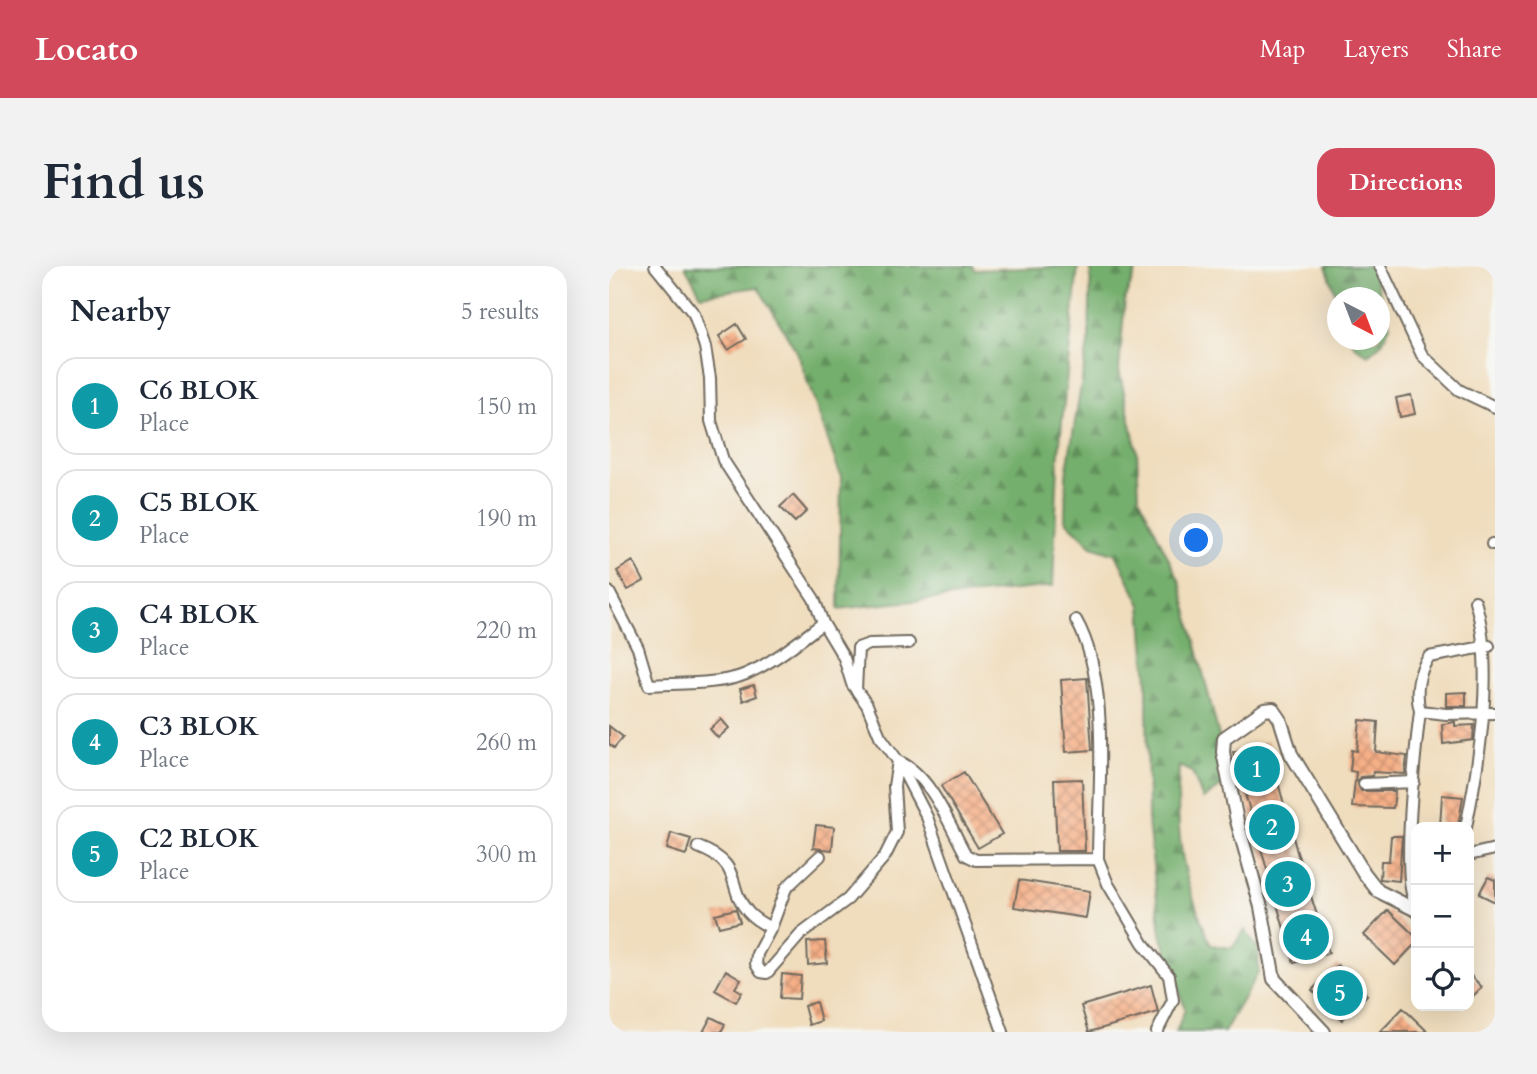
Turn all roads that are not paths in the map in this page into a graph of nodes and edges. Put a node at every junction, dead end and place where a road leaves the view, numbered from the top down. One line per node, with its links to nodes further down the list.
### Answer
1 (655, 266): 7 (street)
2 (1380, 266): 3 (street)
3 (1495, 407)
4 (609, 592): 7 (street)
5 (1475, 601): 9 (street)
6 (1076, 620): 21 (street)
7 (823, 623): 10 (street)
8 (909, 643): 10 (street)
9 (1489, 646): 11 (street); 12 (street)
10 (856, 690): 13 (street)
11 (1420, 711): 12 (street); 14 (street)
12 (1493, 713): 16 (street)
13 (898, 761): 21 (street); 24 (street); 25 (street)
14 (1414, 782): 15 (street); 22 (street)
15 (1364, 784)
16 (1467, 822)
17 (698, 847): 24 (street)
18 (1495, 849): 19 (street)
19 (1474, 854)
20 (820, 856): 24 (street)
21 (1097, 859): 26 (street)
22 (1411, 888)
23 (1411, 908): 27 (street)
24 (771, 928)
25 (1003, 1032)
26 (1157, 1032)
27 (1324, 1032)

